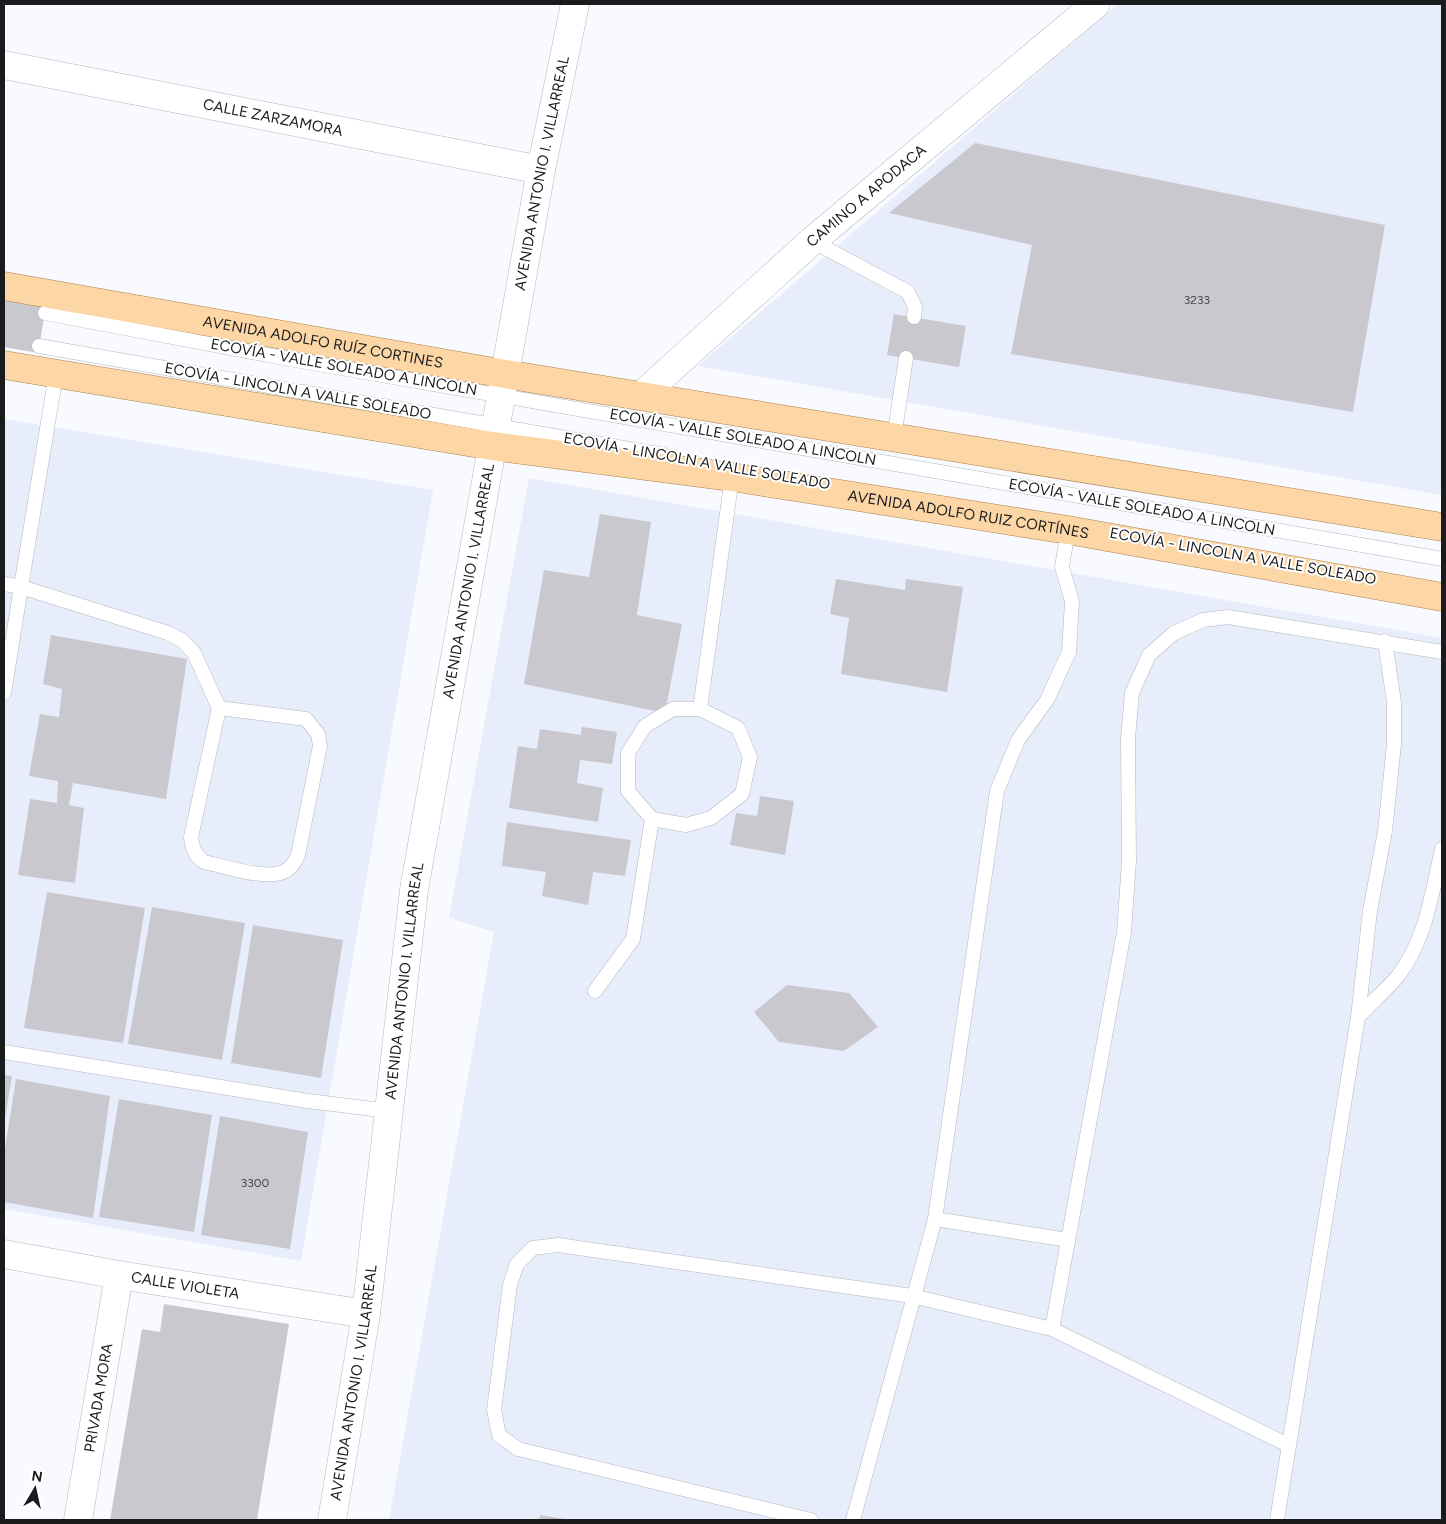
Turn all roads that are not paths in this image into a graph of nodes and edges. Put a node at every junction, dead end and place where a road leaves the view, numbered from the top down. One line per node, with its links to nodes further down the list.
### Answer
1 (575, 4): 4 (street, AVENIDA ANTONIO I. VILLARREAL)
2 (1096, 4): 5 (street, CAMINO A APODACA)
3 (4, 65): 4 (street, CALLE ZARZAMORA)
4 (541, 170): 13 (street, AVENIDA ANTONIO I. VILLARREAL)
5 (812, 241): 8 (lane); 14 (street, CAMINO A APODACA)
6 (4, 286): 13 (main road, AVENIDA ADOLFO RUÍZ CORTINES)
7 (45, 313): 13 (lane, ECOVÍA - VALLE SOLEADO A LINCOLN)
8 (914, 318)
9 (39, 346): 15 (lane, ECOVÍA - LINCOLN A VALLE SOLEADO)
10 (906, 358): 16 (lane)
11 (4, 365): 12 (main road)
12 (56, 374): 15 (main road); 22 (lane)
13 (503, 384): 14 (main road, AVENIDA ADOLFO RUÍZ CORTINES); 15 (street, AVENIDA ANTONIO I. VILLARREAL); 20 (lane, ECOVÍA - VALLE SOLEADO A LINCOLN)
14 (642, 395): 16 (main road)
15 (495, 436): 17 (main road, AVENIDA ADOLFO RUIZ CORTÍNES); 23 (lane, ECOVÍA - LINCOLN A VALLE SOLEADO); 35 (street, AVENIDA ANTONIO I. VILLARREAL)
16 (894, 437): 18 (main road)
17 (732, 477): 19 (main road, AVENIDA ADOLFO RUIZ CORTÍNES); 29 (lane)
18 (1442, 527)
19 (1068, 530): 24 (main road, AVENIDA ADOLFO RUIZ CORTÍNES); 36 (lane)
20 (1442, 559)
21 (4, 584): 22 (lane)
22 (21, 587): 27 (lane); 28 (lane)
23 (1442, 591)
24 (1442, 597)
25 (1385, 641): 26 (lane); 33 (lane); 37 (lane)
26 (1442, 652)
27 (4, 692)
28 (219, 708): 28 (lane)
29 (700, 709): 30 (lane); 30 (lane)
30 (652, 819): 32 (lane)
31 (1442, 849): 33 (lane)
32 (595, 991)
33 (1358, 1017): 43 (lane)
34 (4, 1052): 35 (lane)
35 (389, 1111): 41 (street, AVENIDA ANTONIO I. VILLARREAL)
36 (935, 1219): 37 (lane); 40 (lane)
37 (1068, 1240): 42 (lane)
38 (4, 1254): 39 (street, CALLE VIOLETA)
39 (119, 1275): 41 (street, CALLE VIOLETA); 44 (street, PRIVADA MORA)
40 (912, 1296): 42 (lane); 46 (lane); 47 (lane)
41 (366, 1314): 45 (street, AVENIDA ANTONIO I. VILLARREAL)
42 (1052, 1329): 43 (lane)
43 (1288, 1445): 48 (lane)
44 (78, 1520)
45 (332, 1520)
46 (812, 1520)
47 (853, 1520)
48 (1277, 1520)

